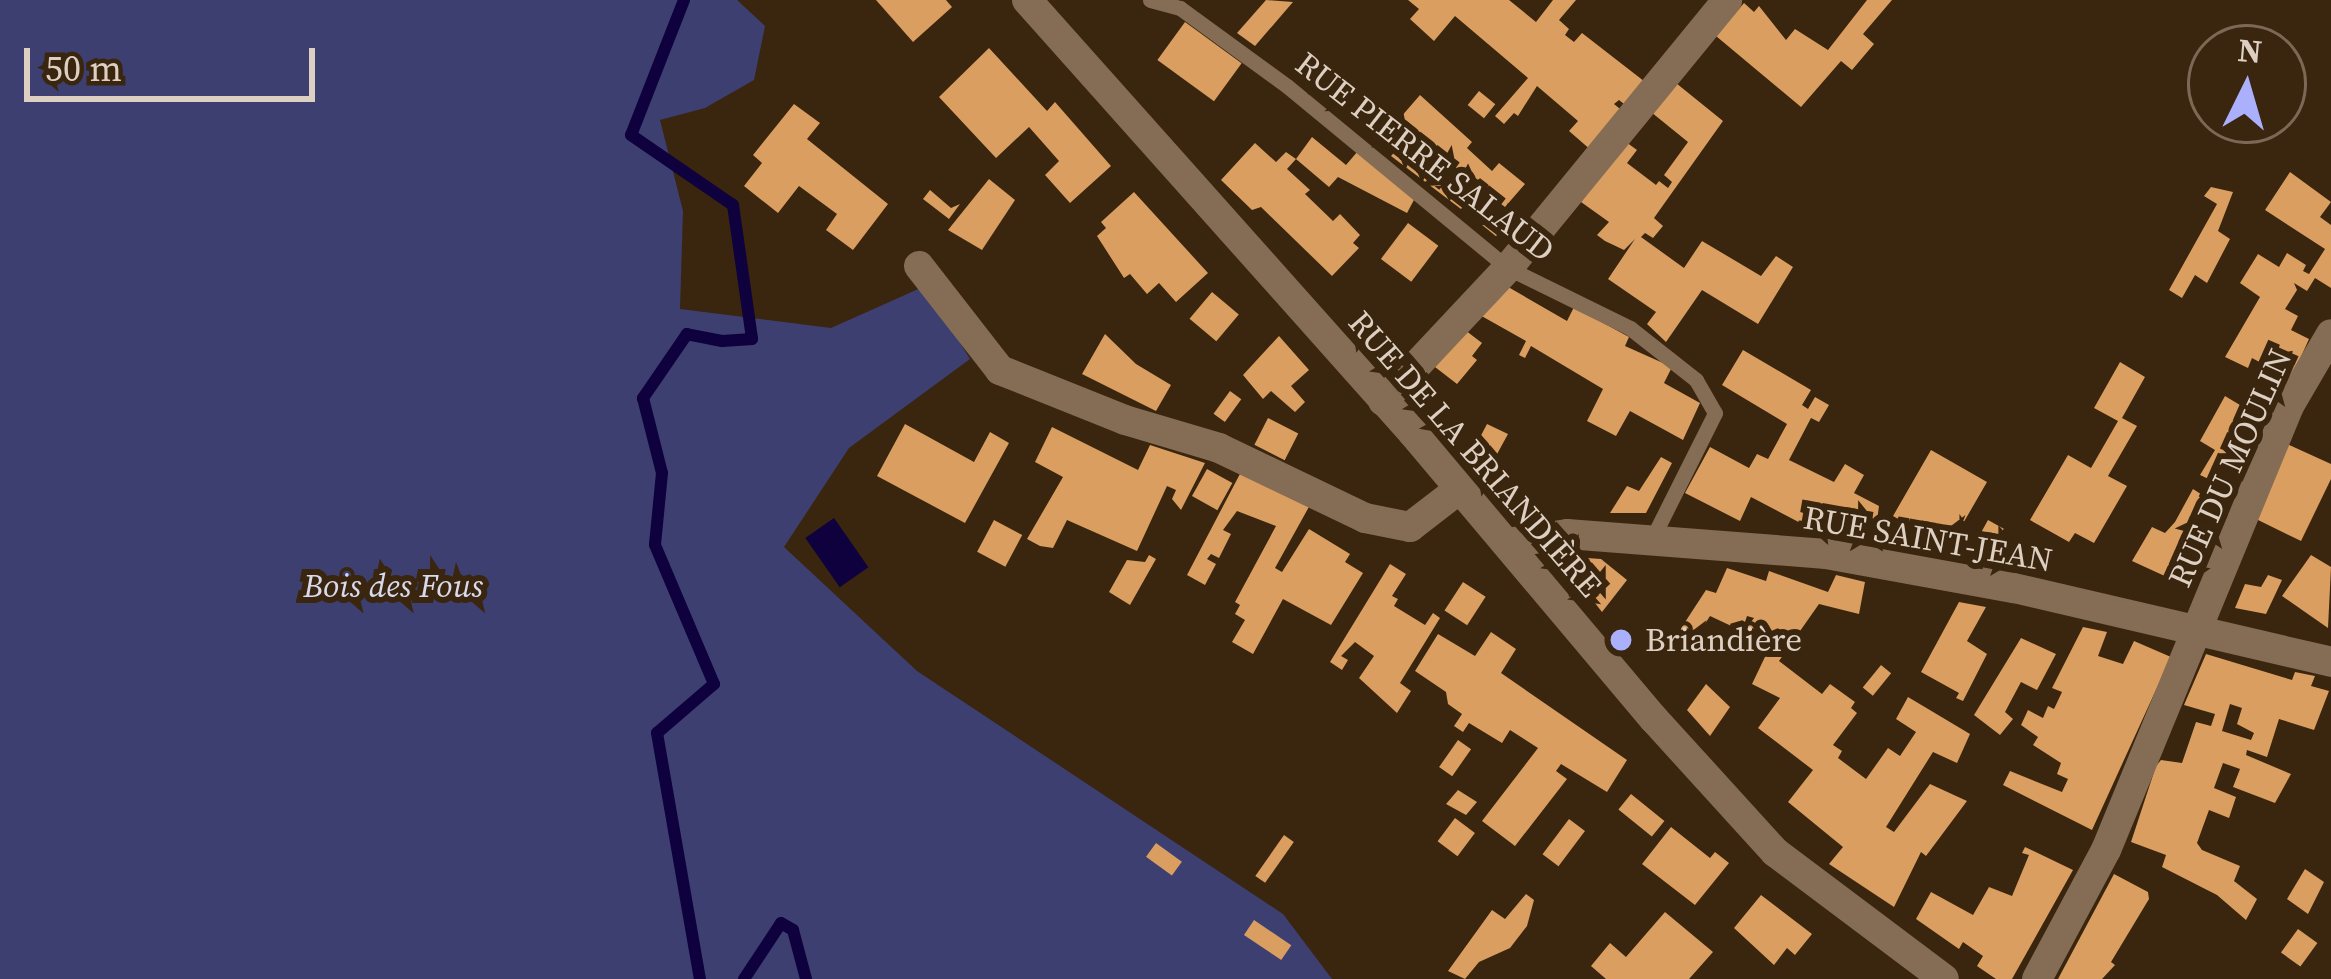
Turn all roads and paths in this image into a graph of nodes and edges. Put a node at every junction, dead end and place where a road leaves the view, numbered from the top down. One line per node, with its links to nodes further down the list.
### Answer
1 (1027, 0): 7 (street, RUE DE LA BRIANDIÈRE)
2 (1150, 0): 5 (lane, RUE PIERRE SALAUD)
3 (1717, 4): 5 (street)
4 (919, 266): 8 (street)
5 (1508, 268): 7 (street); 9 (lane, RUE PIERRE SALAUD)
6 (2331, 334): 11 (street, RUE DU MOULIN)
7 (1383, 400): 8 (street, RUE DE LA BRIANDIÈRE)
8 (1458, 490): 10 (street, RUE DE LA BRIANDIÈRE)
9 (1652, 539): 10 (street, RUE SAINT-JEAN); 11 (street, RUE SAINT-JEAN)
10 (1507, 543): 13 (street, RUE DE LA BRIANDIÈRE)
11 (2199, 634): 12 (street, RUE SAINT-JEAN); 14 (street, RUE DU MOULIN)
12 (2331, 662)
13 (1944, 979)
14 (2036, 979)

